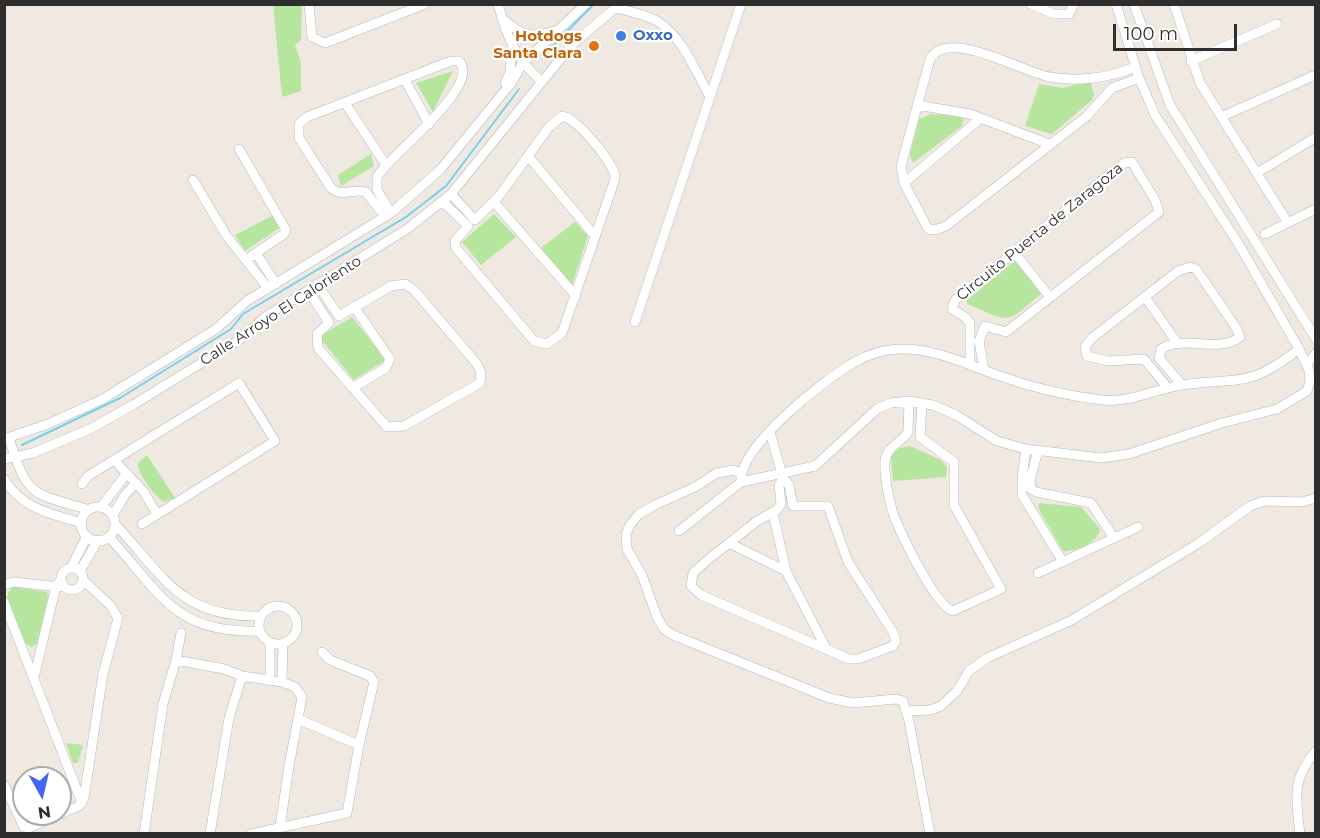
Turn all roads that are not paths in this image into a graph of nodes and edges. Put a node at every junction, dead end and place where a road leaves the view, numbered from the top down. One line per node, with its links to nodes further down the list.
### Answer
1 (309, 4): 2 (street)
2 (425, 4)
3 (498, 4): 12 (street)
4 (586, 4): 14 (street, Calle Arroyo El Caloriento)
5 (741, 4): 23 (street)
6 (1030, 4): 7 (street)
7 (1074, 4)
8 (1116, 4): 18 (street)
9 (1134, 4): 60 (street)
10 (1174, 4): 16 (street)
11 (618, 6): 22 (street, Calle Arroyo El Caloriento); 23 (street)
12 (502, 19): 14 (street); 15 (street)
13 (1277, 24): 16 (street)
14 (560, 29): 17 (street, Calle Arroyo El Caloriento)
15 (512, 45): 17 (street); 24 (street)
16 (1191, 61): 27 (street)
17 (522, 64): 22 (street); 24 (street, Calle Arroyo El Caloriento)
18 (1135, 67): 20 (street); 26 (street)
19 (1313, 76): 27 (street)
20 (1139, 78): 31 (street); 62 (street)
21 (405, 80): 25 (street); 29 (street); 29 (street)
22 (541, 81): 38 (street, Calle Arroyo El Caloriento)
23 (709, 95): 58 (street)
24 (497, 101): 42 (street, Calle Arroyo El Caloriento)
25 (345, 103): 34 (street); 42 (street)
26 (917, 105): 28 (street); 37 (street)
27 (1221, 117): 35 (street)
28 (981, 118): 31 (street); 37 (street)
29 (429, 124): 34 (street)
30 (1316, 137): 35 (street)
31 (1049, 144): 37 (street)
32 (239, 149): 48 (street)
33 (528, 156): 40 (street); 46 (street); 46 (street)
34 (386, 165): 42 (street)
35 (1257, 173): 44 (street)
36 (193, 180): 49 (street)
37 (904, 183)
38 (451, 194): 39 (street, Calle Arroyo El Caloriento); 43 (street)
39 (443, 202): 43 (street); 50 (street, Calle Arroyo El Caloriento)
40 (494, 202): 43 (street); 53 (street)
41 (1316, 209): 44 (street)
42 (388, 215): 51 (street, Calle Arroyo El Caloriento)
43 (471, 223): 53 (street)
44 (1288, 223): 45 (street)
45 (1265, 234)
46 (595, 236): 53 (street)
47 (1014, 252): 54 (street); 54 (street, Circuito Puerta de Zaragoza); 65 (street, Circuito Puerta de Zaragoza)
48 (256, 253): 49 (street); 51 (street)
49 (247, 259): 51 (street)
50 (317, 285): 52 (street, Calle Arroyo El Caloriento); 57 (street)
51 (272, 286): 73 (street, Calle Arroyo El Caloriento)
52 (308, 290): 59 (street); 76 (street, Calle Arroyo El Caloriento)
53 (576, 296)
54 (1049, 296): 66 (street, Circuito Puerta de Zaragoza)
55 (1145, 297): 61 (street); 61 (street); 68 (street)
56 (355, 308): 57 (street); 69 (street); 69 (street)
57 (339, 316): 59 (street)
58 (635, 322)
59 (328, 323): 69 (street)
60 (1316, 339)
61 (1178, 344): 67 (street)
62 (1299, 349): 64 (street); 67 (street)
63 (1316, 353): 64 (street)
64 (1307, 364): 75 (street)
65 (970, 365): 66 (street); 72 (street)
66 (984, 370): 68 (street)
67 (1182, 385): 68 (street)
68 (1167, 387)
69 (352, 388)
70 (909, 401): 71 (street); 71 (street); 83 (street)
71 (922, 403): 74 (street)
72 (770, 432): 82 (street); 83 (street)
73 (7, 438): 77 (street)
74 (1026, 449): 75 (street); 104 (street)
75 (1038, 451): 101 (street)
76 (33, 453): 77 (street, Calle Arroyo El Caloriento); 81 (street)
77 (15, 457): 78 (street, Calle Arroyo El Caloriento); 81 (street)
78 (4, 459)
79 (114, 460): 80 (street); 86 (street); 93 (street)
80 (127, 473): 85 (street); 90 (street)
81 (22, 477): 87 (street)
82 (741, 478): 83 (street); 98 (street); 123 (street)
83 (783, 480): 92 (street); 116 (street)
84 (5, 482): 89 (street)
85 (136, 483): 93 (street); 94 (street)
86 (82, 484)
87 (35, 491): 89 (street); 91 (street)
88 (1316, 498): 123 (street)
89 (27, 504): 95 (street)
90 (101, 507): 91 (street); 94 (street)
91 (89, 510): 95 (street)
92 (773, 513): 103 (street); 105 (street)
93 (157, 514): 96 (street)
94 (114, 520): 100 (street); 111 (street)
95 (82, 523): 99 (street)
96 (142, 524)
97 (1138, 527): 101 (street)
98 (679, 531)
99 (87, 536): 102 (street); 107 (street)
100 (109, 537): 102 (street); 112 (street)
101 (1114, 538): 104 (street)
102 (98, 540): 107 (street)
103 (729, 543): 105 (street); 116 (street)
104 (1063, 562): 106 (street)
105 (786, 571): 116 (street)
106 (1038, 573)
107 (78, 577): 109 (street); 109 (street); 128 (street)
108 (4, 585): 109 (street)
109 (61, 585): 120 (street)
110 (4, 602): 120 (street)
111 (261, 616): 112 (street); 115 (street)
112 (260, 631): 114 (street)
113 (181, 633): 118 (street)
114 (270, 643): 115 (street); 121 (street)
115 (283, 644): 122 (street)
116 (827, 650)
117 (322, 652): 125 (street)
118 (176, 660): 119 (street); 130 (street)
119 (242, 676): 121 (street); 131 (street)
120 (34, 678): 128 (street)
121 (270, 681): 122 (street)
122 (282, 682): 124 (street)
123 (907, 711): 133 (street)
124 (298, 719): 125 (street); 129 (street)
125 (359, 745): 129 (street)
126 (1316, 751): 134 (street)
127 (4, 784): 128 (street)
128 (82, 803)
129 (280, 827): 132 (street)
130 (144, 834)
131 (210, 834)
132 (251, 834)
133 (930, 834)
134 (1300, 834)

